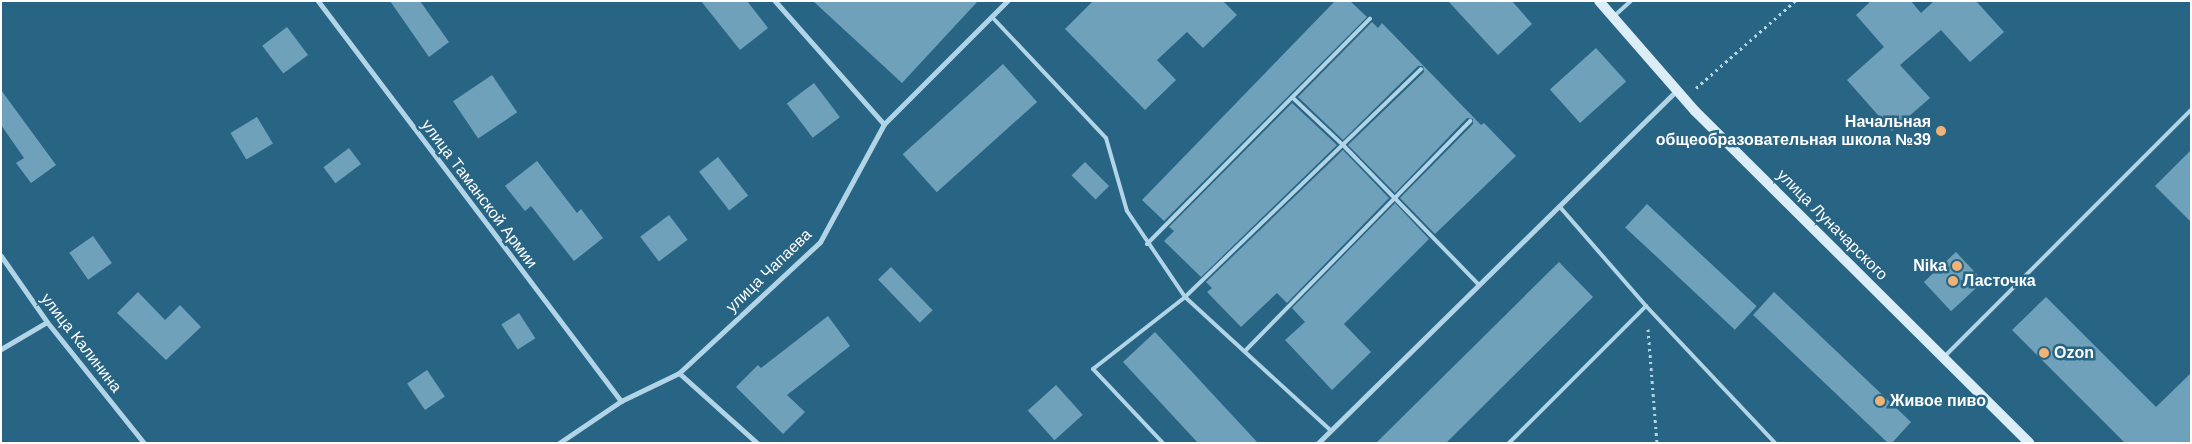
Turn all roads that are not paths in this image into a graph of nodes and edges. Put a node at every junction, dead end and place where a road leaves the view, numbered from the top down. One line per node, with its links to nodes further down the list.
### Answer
1 (318, 1): 28 (street, улица Таманской Армии)
2 (775, 1): 14 (street)
3 (1007, 1): 6 (street, улица Чапаева)
4 (1599, 1): 7 (street, улица Луначарского)
5 (1631, 1): 7 (lane)
6 (992, 17): 14 (street, улица Чапаева); 18 (lane)
7 (1613, 17): 10 (street, улица Луначарского)
8 (1370, 19): 11 (lane)
9 (1421, 69): 15 (lane)
10 (1680, 95): 17 (street); 26 (street, улица Луначарского)
11 (1294, 99): 15 (lane); 18 (lane)
12 (2191, 110): 26 (lane)
13 (1470, 121): 16 (lane)
14 (884, 124): 27 (street, улица Чапаева)
15 (1343, 145): 16 (lane); 21 (lane)
16 (1394, 196): 20 (lane); 25 (lane)
17 (1560, 207): 20 (street); 22 (lane)
18 (1147, 244): 21 (lane)
19 (1, 256): 23 (street, улица Калинина)
20 (1479, 285): 29 (street)
21 (1186, 297): 25 (lane); 33 (lane)
22 (1646, 306): 35 (lane); 36 (lane)
23 (47, 322): 24 (street); 30 (street, улица Калинина)
24 (1, 349)
25 (1245, 352): 29 (lane)
26 (1944, 357): 37 (street, улица Луначарского)
27 (679, 372): 28 (street, улица Чапаева); 32 (street)
28 (621, 401): 31 (street, улица Чапаева)
29 (1330, 430): 34 (street)
30 (144, 443)
31 (559, 443)
32 (757, 443)
33 (1163, 443)
34 (1318, 443)
35 (1509, 443)
36 (1776, 443)
37 (2029, 443)

